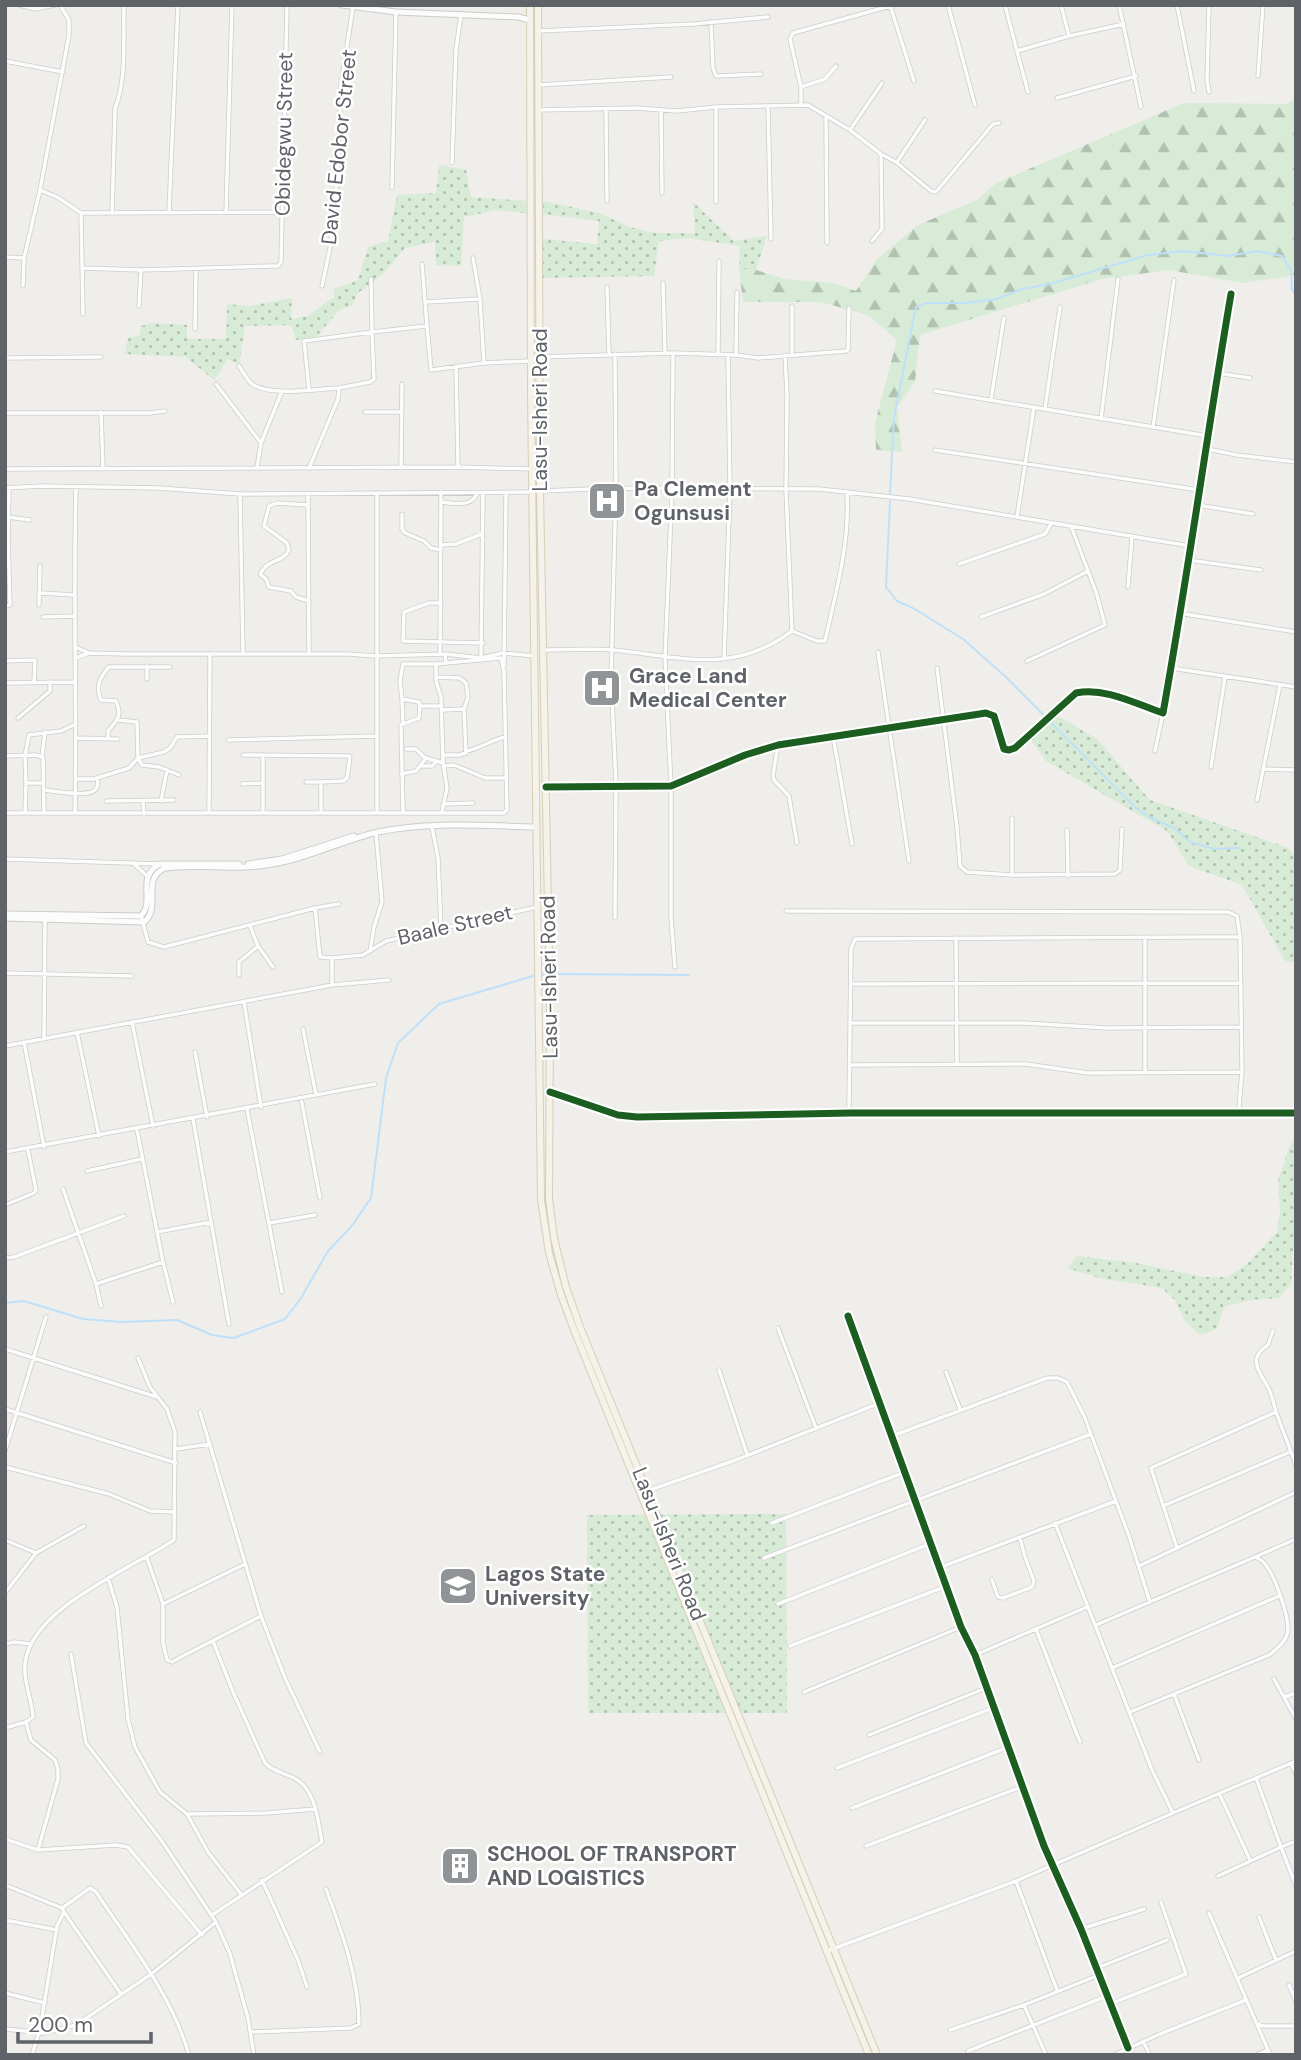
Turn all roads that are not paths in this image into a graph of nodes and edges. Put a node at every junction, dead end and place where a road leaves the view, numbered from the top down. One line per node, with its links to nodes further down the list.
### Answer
1 (19, 5): 20 (street)
2 (57, 5): 20 (street); 34 (street)
3 (124, 5): 71 (street)
4 (178, 5): 67 (street)
5 (232, 5): 68 (street)
6 (287, 5): 69 (street, Obidegwu Street)
7 (342, 5): 18 (street)
8 (424, 5): 22 (street)
9 (530, 5): 25 (main road, Lasu-Isheri Road)
10 (538, 5): 28 (main road, Lasu-Isheri Road)
11 (948, 5): 48 (street)
12 (1005, 5): 30 (street)
13 (1061, 5): 29 (street)
14 (1119, 5): 27 (street)
15 (1177, 5): 43 (street)
16 (1209, 5): 45 (street)
17 (1263, 5): 37 (street)
18 (353, 6): 21 (street); 88 (street, David Edobor Street)
19 (890, 6): 39 (street); 42 (street)
20 (33, 7)
21 (396, 12): 22 (street); 62 (street)
22 (424, 13): 23 (street)
23 (461, 15): 25 (street); 61 (street)
24 (768, 17): 26 (street)
25 (530, 20): 114 (main road, Lasu-Isheri Road)
26 (712, 22): 28 (street); 35 (street)
27 (1124, 24): 29 (street); 36 (street)
28 (538, 31): 41 (main road, Lasu-Isheri Road)
29 (1069, 36): 30 (street)
30 (1017, 51): 44 (street)
31 (6, 61): 33 (street); 34 (street)
32 (836, 66): 42 (street)
33 (5, 68)
34 (63, 72): 63 (street)
35 (761, 74)
36 (1136, 76): 46 (street); 51 (street)
37 (1258, 76)
38 (671, 77): 41 (street)
39 (914, 81)
40 (882, 83): 58 (street)
41 (538, 85): 52 (main road, Lasu-Isheri Road)
42 (801, 87): 47 (street)
43 (1194, 91)
44 (1028, 92)
45 (1209, 92)
46 (1057, 98)
47 (802, 104): 49 (street); 55 (street)
48 (975, 105)
49 (768, 106): 50 (street); 72 (street)
50 (716, 107): 54 (street); 66 (street)
51 (1141, 107)
52 (538, 110): 53 (street); 112 (main road, Lasu-Isheri Road)
53 (606, 110): 54 (street); 65 (street)
54 (661, 111): 64 (street)
55 (826, 117): 58 (street); 74 (street)
56 (925, 120): 60 (street)
57 (999, 123): 60 (street)
58 (850, 130): 59 (street)
59 (881, 154): 60 (street); 73 (street)
60 (896, 162)
61 (452, 163)
62 (392, 188)
63 (40, 190): 70 (street); 76 (street)
64 (662, 193)
65 (607, 201)
66 (716, 202)
67 (169, 211): 68 (street); 71 (street)
68 (226, 212): 69 (street)
69 (282, 212): 81 (street, Obidegwu Street)
70 (81, 213): 71 (street); 80 (street)
71 (112, 214)
72 (771, 239)
73 (872, 241)
74 (827, 243)
75 (5, 257): 76 (street)
76 (24, 258): 87 (street)
77 (473, 258): 92 (street)
78 (719, 261): 106 (street)
79 (422, 264): 93 (street)
80 (83, 268): 82 (street); 98 (street)
81 (196, 269): 82 (street); 101 (street)
82 (141, 270): 94 (street)
83 (371, 279): 102 (street)
84 (1118, 279): 134 (street)
85 (1174, 280): 135 (street)
86 (663, 283): 103 (street)
87 (23, 286)
88 (322, 286)
89 (607, 287): 105 (street)
90 (737, 292): 108 (street)
91 (1231, 294): 118 (street)
92 (480, 299): 93 (street); 115 (street)
93 (425, 302): 100 (street)
94 (139, 306)
95 (792, 306): 110 (street)
96 (1060, 307): 128 (street)
97 (849, 308): 110 (street)
98 (83, 314)
99 (1003, 318): 126 (street)
100 (427, 327): 102 (street); 117 (street)
101 (195, 329)
102 (372, 332): 122 (street); 123 (street)
103 (665, 353): 104 (street); 105 (street)
104 (673, 353): 106 (street); 152 (street)
105 (612, 354): 112 (street); 151 (street)
106 (718, 355): 107 (street)
107 (728, 355): 108 (street); 153 (street)
108 (736, 355): 109 (street)
109 (785, 355): 110 (street); 154 (street)
110 (792, 355)
111 (100, 356): 113 (street)
112 (539, 357): 156 (main road, Lasu-Isheri Road)
113 (5, 358)
114 (531, 361): 115 (street); 148 (main road, Lasu-Isheri Road)
115 (484, 363): 117 (street)
116 (239, 366): 124 (street)
117 (456, 366): 142 (street)
118 (1217, 373): 119 (street); 136 (street)
119 (1250, 379)
120 (216, 384): 137 (street)
121 (402, 384): 132 (street)
122 (340, 387): 123 (street); 144 (street)
123 (309, 389): 124 (street)
124 (282, 391): 137 (street)
125 (935, 391): 126 (street)
126 (991, 400): 127 (street)
127 (1034, 407): 128 (street); 140 (street)
128 (1045, 409): 134 (street)
129 (164, 411): 130 (street)
130 (101, 412): 133 (street); 147 (street)
131 (365, 412): 132 (street)
132 (402, 412): 145 (street)
133 (5, 413)
134 (1101, 419): 135 (street)
135 (1153, 427): 136 (street)
136 (1208, 436): 138 (street)
137 (261, 443): 143 (street)
138 (1208, 449): 141 (street); 155 (street)
139 (935, 450): 140 (street)
140 (1025, 462): 155 (street); 171 (street)
141 (1296, 462)
142 (458, 467): 145 (street); 148 (street)
143 (257, 468): 144 (street); 147 (street)
144 (309, 468): 145 (street)
145 (401, 468)
146 (5, 469): 147 (street)
147 (103, 469)
148 (532, 470): 158 (main road, Lasu-Isheri Road)
149 (7, 487): 150 (street); 170 (street)
150 (76, 487): 163 (street); 188 (street)
151 (616, 488): 152 (street); 156 (street); 203 (street)
152 (672, 489): 153 (street); 216 (street)
153 (730, 490): 154 (street); 217 (street)
154 (786, 490): 159 (street); 197 (street)
155 (1199, 490): 167 (street)
156 (540, 491): 180 (main road, Lasu-Isheri Road)
157 (441, 492): 160 (street); 161 (street); 165 (street)
158 (532, 492): 162 (street); 179 (main road, Lasu-Isheri Road)
159 (847, 492): 171 (street); 197 (street)
160 (377, 493): 164 (street); 212 (street)
161 (480, 493): 162 (street); 165 (street); 175 (street)
162 (506, 493): 206 (street)
163 (240, 494): 164 (street); 209 (street)
164 (308, 494): 166 (street)
165 (441, 502): 178 (street)
166 (308, 505): 189 (street); 189 (street)
167 (1197, 505): 169 (street); 177 (street)
168 (402, 514): 178 (street)
169 (1253, 514)
170 (6, 516): 172 (street); 192 (street)
171 (1017, 517): 173 (street)
172 (30, 520)
173 (1051, 524): 174 (street); 182 (street)
174 (1071, 526): 176 (street); 185 (street)
175 (483, 534): 178 (street); 200 (street)
176 (1132, 536): 177 (street); 186 (street)
177 (1190, 546): 181 (street)
178 (441, 548): 190 (street)
179 (533, 554): 180 (main road); 213 (main road, Lasu-Isheri Road)
180 (541, 554): 202 (main road, Lasu-Isheri Road)
181 (1188, 560): 184 (street); 193 (street)
182 (959, 564)
183 (40, 566): 187 (street)
184 (1261, 570)
185 (1088, 572): 196 (street); 219 (street)
186 (1128, 587)
187 (40, 593): 188 (street); 191 (street)
188 (73, 595): 195 (street)
189 (309, 601): 210 (street)
190 (442, 603): 199 (street); 199 (street)
191 (39, 605)
192 (5, 606)
193 (1179, 613): 198 (street); 226 (street)
194 (43, 617): 195 (street)
195 (74, 617): 201 (street)
196 (981, 617)
197 (792, 631): 217 (street)
198 (1296, 632)
199 (440, 642): 200 (street); 211 (street)
200 (483, 643): 215 (street)
201 (75, 647): 205 (street); 214 (street)
202 (543, 650): 203 (street); 289 (main road, Lasu-Isheri Road)
203 (612, 650): 216 (street); 287 (street)
204 (878, 652): 247 (street)
205 (89, 653): 207 (street); 214 (street)
206 (503, 653): 213 (street); 215 (street); 227 (street)
207 (125, 654): 208 (street); 222 (street)
208 (209, 654): 209 (street); 250 (street)
209 (243, 654): 210 (street)
210 (309, 654): 212 (street)
211 (443, 654): 212 (street); 215 (street); 220 (street)
212 (375, 656): 251 (street)
213 (535, 656): 311 (main road, Lasu-Isheri Road)
214 (76, 658): 233 (street)
215 (481, 658)
216 (665, 658): 217 (street); 288 (street)
217 (724, 659)
218 (5, 661): 231 (street)
219 (1027, 661)
220 (446, 663): 221 (street); 227 (street)
221 (436, 664): 228 (street); 237 (street)
222 (124, 666): 223 (street); 244 (street)
223 (147, 666): 224 (street); 230 (street)
224 (170, 667)
225 (937, 668): 243 (street)
226 (1171, 668): 229 (street); 241 (street)
227 (504, 670): 252 (street)
228 (436, 677): 239 (street); 240 (street)
229 (1224, 677): 235 (street); 272 (street)
230 (147, 679)
231 (34, 682): 232 (street); 234 (street)
232 (50, 682): 233 (street); 242 (street)
233 (75, 682): 246 (street)
234 (5, 683)
235 (1280, 685): 236 (street); 273 (street)
236 (1296, 687)
237 (402, 699): 238 (street); 245 (street)
238 (420, 706): 239 (street); 245 (street)
239 (441, 708): 240 (street); 263 (street)
240 (464, 709): 259 (street)
241 (1163, 713): 243 (street); 260 (street)
242 (18, 718)
243 (944, 719): 247 (street); 322 (street)
244 (118, 720): 254 (street); 267 (street)
245 (403, 723): 276 (street)
246 (76, 724): 248 (street); 253 (street)
247 (889, 727): 249 (street); 319 (street)
248 (45, 732): 265 (street); 266 (street)
249 (832, 735): 257 (street); 317 (street)
250 (209, 736): 267 (street); 305 (street)
251 (376, 736): 256 (street); 309 (street)
252 (505, 737): 259 (street); 279 (street)
253 (76, 738): 254 (street); 280 (street)
254 (108, 738): 255 (street)
255 (117, 738)
256 (228, 740)
257 (778, 745): 288 (street); 316 (street)
258 (406, 749): 268 (street)
259 (467, 751): 263 (street)
260 (1155, 751)
261 (243, 755): 262 (street)
262 (263, 755): 282 (street); 286 (street)
263 (443, 755): 270 (street)
264 (5, 756): 265 (street)
265 (25, 756): 266 (street); 283 (street)
266 (42, 757): 284 (street)
267 (138, 758): 274 (street); 278 (street)
268 (426, 758): 269 (street); 271 (street)
269 (437, 761): 270 (street); 271 (street)
270 (444, 764): 279 (street); 298 (street)
271 (421, 766): 276 (street)
272 (1211, 768)
273 (1265, 769): 275 (street); 294 (street)
274 (167, 770): 277 (street); 292 (street)
275 (1296, 770)
276 (401, 774): 299 (street)
277 (179, 775)
278 (98, 777): 280 (street); 291 (street)
279 (506, 778): 300 (street)
280 (76, 779): 291 (street)
281 (306, 782): 282 (street)
282 (321, 782): 307 (street)
283 (26, 783): 284 (street); 302 (street)
284 (44, 783): 290 (street)
285 (242, 783): 286 (street)
286 (262, 783): 306 (street)
287 (616, 785): 288 (street); 289 (street); 331 (street)
288 (671, 786): 342 (street)
289 (546, 787): 370 (main road, Lasu-Isheri Road)
290 (44, 790): 291 (street); 303 (street)
291 (75, 794): 304 (street)
292 (161, 800): 293 (street); 296 (street)
293 (174, 800)
294 (1257, 800)
295 (106, 801): 296 (street)
296 (143, 801): 308 (street)
297 (472, 803): 298 (street)
298 (443, 804): 300 (street)
299 (403, 812): 300 (street); 309 (street)
300 (442, 812)
301 (5, 813): 302 (street)
302 (25, 813): 303 (street)
303 (44, 813): 304 (street)
304 (75, 813): 308 (street)
305 (209, 813): 306 (street); 308 (street)
306 (263, 813): 307 (street)
307 (321, 813): 309 (street)
308 (144, 814)
309 (377, 814)
310 (1012, 818): 322 (street)
311 (537, 826): 312 (street); 321 (street); 326 (main road, Lasu-Isheri Road)
312 (432, 827): 315 (street); 334 (street)
313 (1122, 829): 324 (street)
314 (1067, 830): 324 (street)
315 (376, 833): 332 (street); 339 (street)
316 (797, 843)
317 (852, 844)
318 (5, 859): 320 (street)
319 (909, 861)
320 (132, 862): 321 (street); 323 (street)
321 (160, 864): 323 (street)
322 (1012, 875): 324 (street)
323 (148, 876): 332 (street)
324 (1068, 876)
325 (339, 904): 327 (street)
326 (539, 906): 334 (street, Baale Street); 486 (main road, Lasu-Isheri Road)
327 (315, 908): 333 (street); 340 (street)
328 (786, 911): 335 (street)
329 (5, 916): 330 (street); 332 (street)
330 (45, 918): 332 (street); 344 (street)
331 (615, 918)
332 (142, 919): 333 (street)
333 (250, 926): 338 (street)
334 (441, 928): 339 (street, Baale Street)
335 (1240, 937): 337 (street); 349 (street)
336 (956, 938): 337 (street); 350 (street); 351 (street)
337 (1145, 938): 348 (street)
338 (258, 946): 341 (street); 345 (street)
339 (370, 952): 340 (street, Baale Street)
340 (332, 958): 352 (street)
341 (273, 967)
342 (675, 967)
343 (5, 974): 344 (street)
344 (44, 975): 346 (street); 361 (street)
345 (239, 975)
346 (132, 976)
347 (389, 980): 352 (street)
348 (1145, 983): 349 (street); 351 (street); 358 (street)
349 (1240, 983): 357 (street)
350 (851, 984): 351 (street); 355 (street)
351 (956, 984): 356 (street)
352 (332, 985): 353 (street)
353 (244, 1002): 354 (street); 373 (street)
354 (132, 1022): 360 (street); 380 (street)
355 (851, 1023): 356 (street); 366 (street)
356 (956, 1024): 358 (street); 365 (street)
357 (1241, 1027): 358 (street); 367 (street)
358 (1145, 1028): 368 (street)
359 (303, 1029): 371 (street)
360 (77, 1032): 361 (street); 382 (street)
361 (44, 1038): 362 (street)
362 (24, 1042): 363 (street); 383 (street)
363 (5, 1046)
364 (195, 1052): 378 (street)
365 (957, 1064): 366 (street); 368 (street)
366 (851, 1065): 375 (street)
367 (1241, 1072): 368 (street); 377 (street)
368 (1145, 1073)
369 (375, 1084): 371 (street)
370 (550, 1092): 375 (street); 432 (main road, Lasu-Isheri Road)
371 (316, 1095): 372 (street)
372 (301, 1098): 373 (street); 389 (street)
373 (261, 1107): 374 (street)
374 (247, 1109): 378 (street); 394 (street)
375 (851, 1113): 377 (street)
376 (1296, 1113): 377 (street)
377 (1241, 1114)
378 (206, 1117): 379 (street)
379 (193, 1119): 380 (street); 393 (street)
380 (153, 1126): 381 (street)
381 (136, 1129): 382 (street); 386 (street)
382 (99, 1136): 383 (street)
383 (44, 1147): 384 (street)
384 (28, 1150): 385 (street); 390 (street)
385 (5, 1152)
386 (142, 1159): 387 (street); 395 (street)
387 (87, 1171)
388 (63, 1189): 396 (street)
389 (320, 1198)
390 (5, 1205)
391 (315, 1215): 394 (street)
392 (124, 1216): 396 (street)
393 (211, 1222): 395 (street); 405 (street)
394 (269, 1223): 400 (street)
395 (157, 1231): 398 (street)
396 (79, 1235): 397 (street); 399 (street)
397 (5, 1258)
398 (163, 1262): 399 (street); 401 (street)
399 (96, 1284): 402 (street)
400 (282, 1292)
401 (173, 1302)
402 (101, 1306)
403 (848, 1316): 414 (street)
404 (46, 1317): 409 (street)
405 (229, 1324)
406 (778, 1328): 420 (street)
407 (1273, 1331): 418 (street)
408 (5, 1349): 409 (street)
409 (35, 1358): 413 (street); 419 (street)
410 (138, 1358): 413 (street)
411 (719, 1370): 427 (street)
412 (946, 1372): 416 (street)
413 (157, 1398): 424 (street)
414 (880, 1403): 420 (street); 422 (street)
415 (5, 1409): 419 (street)
416 (961, 1410): 421 (street); 422 (street)
417 (200, 1412): 423 (street)
418 (1276, 1412): 426 (street); 436 (street)
419 (18, 1413): 425 (street); 428 (street)
420 (816, 1428): 427 (street)
421 (1091, 1434): 434 (street); 435 (street)
422 (892, 1436): 431 (street)
423 (210, 1444): 424 (street); 450 (street)
424 (176, 1448): 428 (street)
425 (5, 1451)
426 (1291, 1452): 429 (street); 436 (street)
427 (747, 1454): 432 (street)
428 (176, 1463): 437 (street)
429 (1296, 1465)
430 (5, 1467): 437 (street)
431 (905, 1472): 434 (street); 438 (street)
432 (647, 1491): 485 (main road, Lasu-Isheri Road)
433 (1296, 1492): 445 (street)
434 (916, 1501): 444 (street); 449 (street)
435 (1116, 1501): 439 (street); 451 (street)
436 (1163, 1506): 445 (street)
437 (175, 1512): 448 (street)
438 (772, 1523)
439 (1055, 1523): 441 (street); 461 (street)
440 (84, 1526): 446 (street)
441 (1020, 1537): 452 (street); 454 (street)
442 (1296, 1539): 447 (street)
443 (5, 1540): 446 (street)
444 (932, 1543): 452 (street); 460 (street)
445 (1177, 1548): 451 (street)
446 (36, 1553): 456 (street)
447 (1255, 1557): 457 (street); 458 (street)
448 (147, 1558): 453 (street); 459 (street)
449 (764, 1558)
450 (245, 1564): 459 (street); 462 (street)
451 (1139, 1566): 458 (street)
452 (941, 1567): 455 (street)
453 (108, 1577): 468 (street); 500 (street)
454 (992, 1580)
455 (947, 1586): 464 (street); 469 (street)
456 (5, 1593)
457 (1279, 1596): 472 (street); 477 (street)
458 (1150, 1602): 463 (street)
459 (163, 1604): 466 (street)
460 (778, 1604)
461 (1087, 1607): 463 (street); 465 (street)
462 (261, 1616): 466 (street); 489 (street)
463 (1096, 1626): 472 (street)
464 (961, 1627): 471 (street); 475 (street)
465 (1036, 1629): 471 (street); 487 (street)
466 (213, 1641): 498 (street)
467 (5, 1644): 468 (street)
468 (30, 1644): 482 (street)
469 (790, 1646)
470 (71, 1654): 519 (street)
471 (975, 1655): 474 (street)
472 (1112, 1668): 480 (street)
473 (1274, 1679): 478 (street)
474 (986, 1688): 479 (street); 484 (street)
475 (804, 1692)
476 (1296, 1693): 478 (street)
477 (1174, 1694): 480 (street); 490 (street)
478 (1284, 1698): 481 (street)
479 (993, 1708): 488 (street); 492 (street)
480 (1130, 1712): 499 (street)
481 (1296, 1719)
482 (26, 1722): 483 (street); 505 (street)
483 (5, 1728)
484 (869, 1735)
485 (749, 1737): 486 (main road); 527 (main road, Lasu-Isheri Road)
486 (741, 1740): 527 (main road, Lasu-Isheri Road)
487 (1080, 1742)
488 (1007, 1748): 495 (street); 497 (street)
489 (320, 1752)
490 (1199, 1760)
491 (1293, 1762): 493 (street); 494 (street)
492 (837, 1768)
493 (1296, 1774)
494 (1256, 1778): 496 (street); 504 (street)
495 (1021, 1787): 503 (street); 507 (street)
496 (1219, 1793): 499 (street); 506 (street)
497 (852, 1808)
498 (315, 1809): 500 (street); 509 (street)
499 (1174, 1813): 507 (street)
500 (187, 1814): 514 (street)
501 (5, 1839): 505 (street)
502 (1296, 1841): 504 (street)
503 (866, 1846)
504 (1281, 1847): 506 (street); 512 (street)
505 (38, 1850): 525 (street)
506 (1250, 1860): 508 (street)
507 (1053, 1865): 510 (street); 523 (street)
508 (1218, 1876)
509 (262, 1880): 514 (street); 535 (street)
510 (1016, 1881): 527 (street); 536 (street)
511 (5, 1885): 517 (street)
512 (1296, 1886)
513 (326, 1889): 550 (street)
514 (241, 1894): 519 (street)
515 (1161, 1902): 543 (street)
516 (1144, 1909): 523 (street)
517 (63, 1910): 524 (street); 532 (street); 538 (street)
518 (1209, 1913): 533 (street)
519 (212, 1915): 522 (street)
520 (1259, 1917): 529 (street)
521 (5, 1921): 524 (street)
522 (216, 1922): 525 (street); 550 (street)
523 (1081, 1929): 530 (street)
524 (57, 1930): 542 (street)
525 (202, 1935): 532 (street)
526 (1167, 1940): 530 (street)
527 (830, 1949): 559 (main road, Lasu-Isheri Road); 560 (main road, Lasu-Isheri Road)
528 (1296, 1951): 529 (street)
529 (1276, 1960): 533 (street)
530 (1097, 1968): 531 (street)
531 (1099, 1974): 536 (street); 539 (street)
532 (150, 1975): 538 (street); 557 (street)
533 (1238, 1978): 540 (street)
534 (1289, 1984): 541 (street)
535 (307, 1987)
536 (1057, 1991): 544 (street)
537 (5, 1993): 542 (street)
538 (121, 1994): 551 (street)
539 (1108, 1996): 543 (street); 546 (street)
540 (1246, 2000): 545 (street); 552 (street)
541 (1296, 2001)
542 (45, 2003): 551 (street)
543 (1110, 2004): 553 (street)
544 (1024, 2005): 546 (street); 549 (street)
545 (1255, 2022): 547 (street); 555 (street)
546 (1034, 2025): 554 (street); 561 (street)
547 (1296, 2026)
548 (5, 2029): 551 (street)
549 (950, 2030)
550 (251, 2032): 558 (street)
551 (38, 2033): 556 (street)
552 (1143, 2041): 553 (street); 563 (street)
553 (1128, 2048): 562 (street)
554 (968, 2051)
555 (1270, 2052): 564 (street)
556 (32, 2055)
557 (189, 2055)
558 (254, 2055)
559 (869, 2055)
560 (877, 2055)
561 (1046, 2055)
562 (1114, 2055)
563 (1150, 2055)
564 (1256, 2055)

